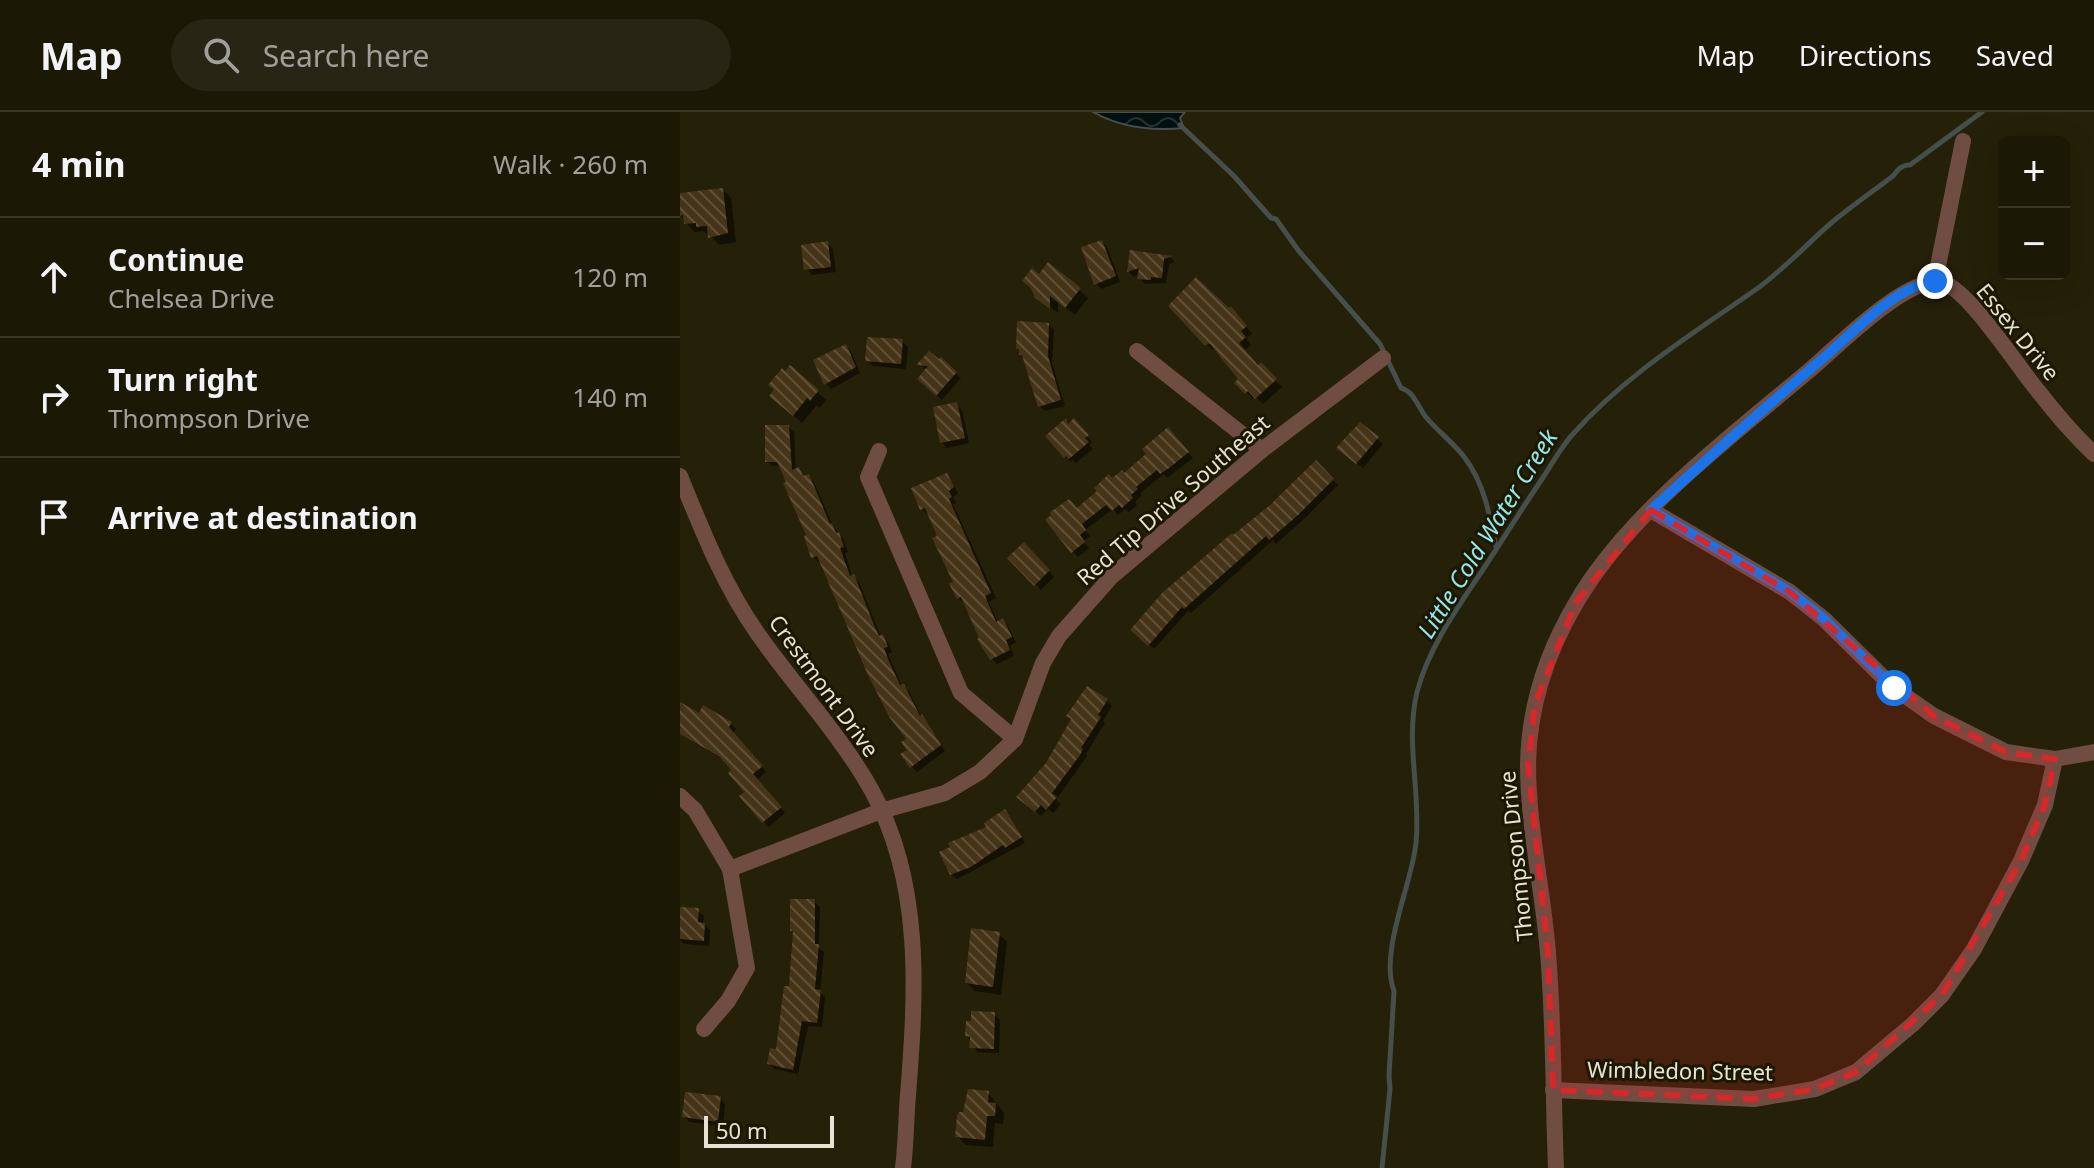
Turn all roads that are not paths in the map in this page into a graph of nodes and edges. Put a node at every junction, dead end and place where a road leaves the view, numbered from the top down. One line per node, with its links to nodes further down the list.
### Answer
1 (1963, 141): 2 (street)
2 (1935, 281): 7 (street, Essex Drive); 9 (street, Thompson Drive)
3 (1137, 351): 5 (street)
4 (1383, 358): 5 (street, Red Tip Drive Southeast)
5 (1262, 450): 10 (street, Red Tip Drive Southeast)
6 (879, 451): 10 (street)
7 (2094, 454)
8 (680, 476): 14 (street, Crestmont Drive)
9 (1651, 510): 12 (street); 17 (street, Thompson Drive)
10 (1015, 739): 14 (street, Red Tip Drive Southeast)
11 (2094, 752): 12 (street)
12 (2055, 759): 17 (street, Wimbledon Street)
13 (680, 796): 15 (street)
14 (881, 811): 15 (street, Red Tip Drive Southeast); 18 (street, Crestmont Drive)
15 (730, 869): 16 (street)
16 (704, 1029)
17 (1553, 1090): 19 (street, Thompson Drive)
18 (903, 1168)
19 (1556, 1168)

